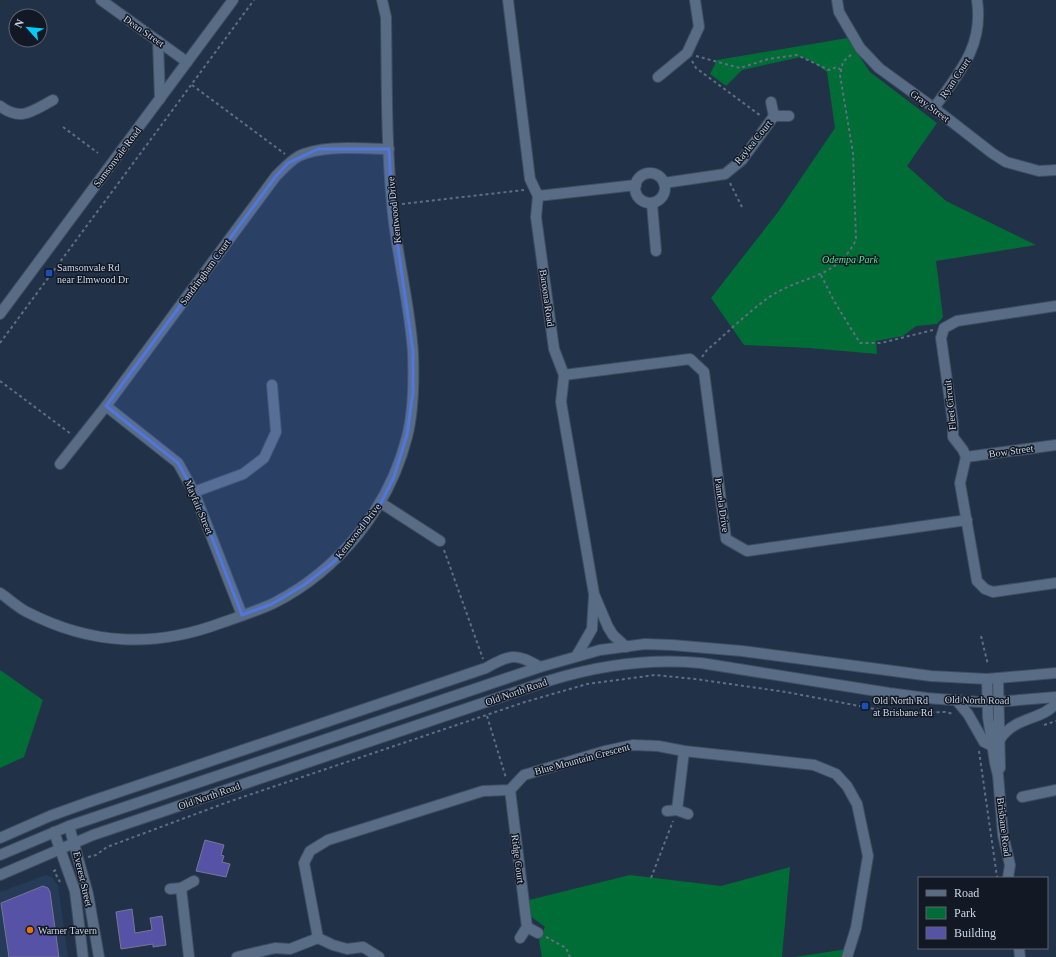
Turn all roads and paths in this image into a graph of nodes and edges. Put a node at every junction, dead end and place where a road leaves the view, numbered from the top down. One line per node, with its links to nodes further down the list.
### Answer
1 (101, 0): 9 (street, Dean Street)
2 (233, 0): 12 (street, Samsonvale Road)
3 (254, 0): 15 (path)
4 (382, 0): 24 (street, Kentwood Drive)
5 (508, 0): 31 (street, Baroona Road)
6 (694, 0): 10 (street)
7 (837, 0): 20 (street, Gray Street)
8 (978, 0): 20 (street, Ryan Court)
9 (158, 41): 12 (street, Dean Street); 16 (street)
10 (687, 53): 13 (path); 14 (street); 22 (path)
11 (853, 53): 13 (path)
12 (187, 62): 16 (street, Samsonvale Road)
13 (841, 70): 36 (path)
14 (658, 77)
15 (192, 85): 26 (path); 40 (path)
16 (160, 99): 38 (street, Samsonvale Road)
17 (53, 100): 19 (street)
18 (771, 102): 22 (street, Raylea Court)
19 (0, 106)
20 (934, 108): 27 (street, Gray Street)
21 (790, 116): 22 (street, Raylea Court)
22 (772, 120): 28 (street, Raylea Court)
23 (64, 127): 25 (path)
24 (389, 149): 33 (street, Kentwood Drive); 45 (street, Sandringham Court)
25 (98, 153)
26 (282, 156)
27 (1056, 170)
28 (725, 174): 29 (street); 34 (path)
29 (664, 183): 30 (street); 32 (street)
30 (636, 185): 31 (street); 32 (street)
31 (536, 192): 33 (path); 42 (street, Baroona Road)
32 (652, 204): 35 (street)
33 (392, 206): 51 (street, Kentwood Drive)
34 (742, 207)
35 (656, 250)
36 (821, 275): 39 (path); 41 (path)
37 (1056, 306): 39 (street)
38 (0, 314)
39 (942, 332): 48 (street, Fleet Circuit)
40 (0, 344)
41 (696, 364): 42 (street); 52 (street, Pamela Drive)
42 (564, 375): 56 (street, Baroona Road)
43 (0, 381): 46 (path)
44 (272, 385): 50 (street)
45 (106, 406): 46 (street, Sandringham Court); 50 (street, Mayfair Street)
46 (79, 441): 49 (street, Sandringham Court)
47 (1056, 445): 48 (street, Bow Street)
48 (966, 457): 52 (street)
49 (60, 464)
50 (194, 492): 57 (street, Mayfair Street)
51 (381, 503): 53 (street); 57 (street, Kentwood Drive)
52 (967, 520): 54 (street)
53 (440, 541): 63 (path)
54 (1056, 583)
55 (0, 593): 57 (street, Kentwood Drive)
56 (594, 594): 59 (street, Baroona Road); 60 (street, Baroona Road)
57 (242, 615)
58 (982, 636): 61 (path)
59 (626, 647): 60 (street, Old North Road); 66 (street, Old North Road)
60 (577, 656): 62 (street, Old North Road)
61 (988, 665)
62 (540, 667): 63 (street, Old North Road); 81 (street, Old North Road)
63 (486, 668): 83 (street, Old North Road)
64 (1056, 673): 65 (street, Old North Road)
65 (998, 678): 66 (street, Old North Road); 69 (street, Brisbane Road)
66 (987, 679): 69 (street, Brisbane Road)
67 (1056, 697): 69 (street, Old North Road)
68 (957, 700): 69 (street, Old North Road); 73 (street); 84 (street, Old North Road)
69 (993, 701): 73 (street, Brisbane Road)
70 (1056, 703): 73 (street)
71 (487, 716): 72 (path); 76 (path); 87 (path)
72 (961, 717)
73 (996, 742): 90 (street, Brisbane Road)
74 (977, 746): 89 (path)
75 (684, 751): 76 (street, Blue Mountain Crescent); 79 (street); 105 (street, Blue Mountain Crescent)
76 (510, 790): 95 (street, Ridge Court); 97 (street)
77 (1056, 790): 78 (street)
78 (1022, 797)
79 (672, 811): 80 (street); 91 (path)
80 (688, 814)
81 (69, 826): 82 (street, Old North Road); 84 (street, Everest Street)
82 (54, 832): 85 (street, Everest Street); 86 (street, Old North Road)
83 (0, 838)
84 (74, 843): 85 (street, Old North Road); 100 (street, Everest Street)
85 (60, 849): 88 (street, Old North Road); 99 (street, Everest Street)
86 (0, 855)
87 (96, 855)
88 (0, 875)
89 (997, 877)
90 (1008, 877)
91 (651, 878)
92 (194, 880): 93 (street)
93 (181, 888): 94 (street); 101 (street)
94 (170, 889)
95 (527, 927): 96 (street); 98 (street)
96 (538, 933): 104 (path)
97 (318, 938): 102 (street); 103 (street)
98 (520, 938)
99 (83, 957)
100 (99, 957)
101 (189, 957)
102 (237, 957)
103 (379, 957)
104 (570, 957)
105 (847, 957)

